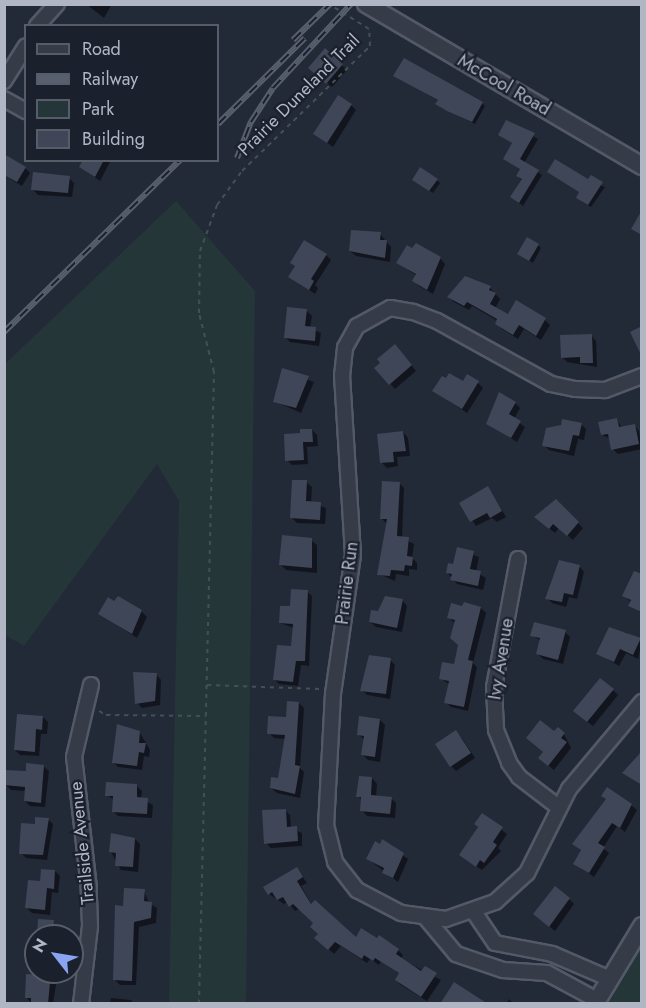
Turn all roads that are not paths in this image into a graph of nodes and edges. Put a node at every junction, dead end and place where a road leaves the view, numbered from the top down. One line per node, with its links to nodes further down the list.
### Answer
1 (44, 4): 4 (street)
2 (57, 4): 4 (street)
3 (366, 4): 9 (street, McCool Road)
4 (39, 23)
5 (24, 49): 6 (street)
6 (4, 81)
7 (4, 99): 8 (street)
8 (24, 110)
9 (642, 166)
10 (642, 376): 16 (street, Prairie Run)
11 (518, 559): 14 (street, Ivy Avenue)
12 (92, 685): 20 (street, Trailside Avenue)
13 (642, 702): 14 (street, Prairie Run)
14 (555, 810): 15 (street, Prairie Run)
15 (474, 912): 16 (street, Prairie Run); 18 (street)
16 (426, 918): 19 (street)
17 (642, 926): 18 (street)
18 (610, 979): 19 (street)
19 (596, 1002)
20 (81, 1004)

